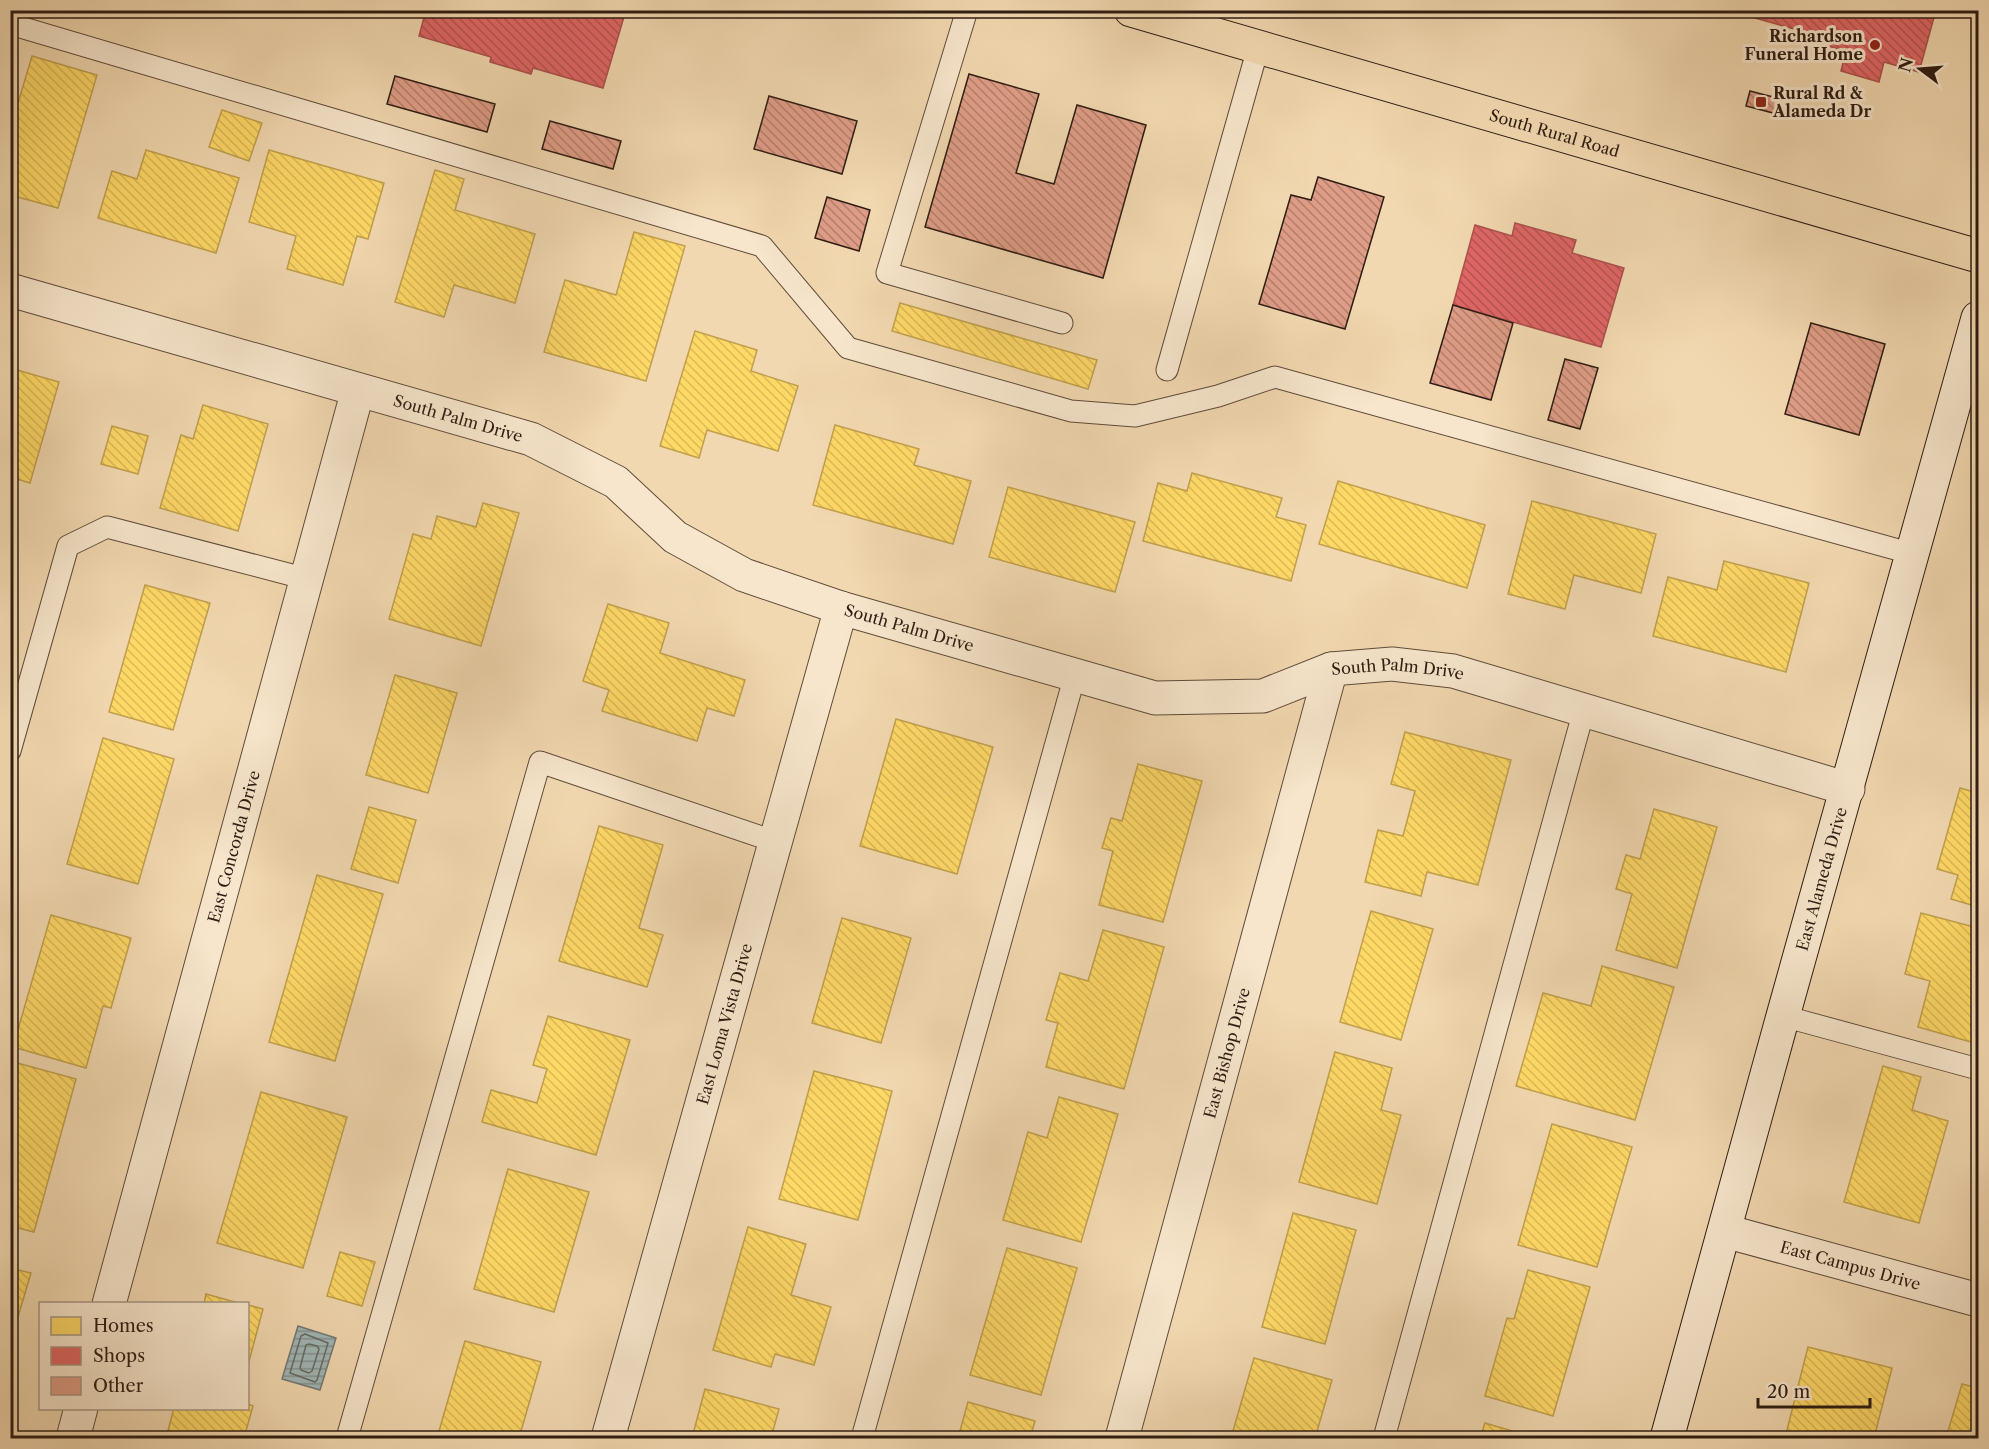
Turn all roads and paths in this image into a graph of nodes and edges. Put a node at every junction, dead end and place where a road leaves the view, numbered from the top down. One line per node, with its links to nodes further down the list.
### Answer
1 (967, 10): 8 (lane)
2 (1131, 10): 4 (main road, South Rural Road)
3 (10, 24): 11 (lane)
4 (1258, 48): 5 (main road, South Rural Road); 9 (lane)
5 (1978, 256)
6 (10, 290): 10 (street, South Palm Drive)
7 (1978, 318): 11 (street, East Alameda Drive)
8 (1062, 323)
9 (1167, 370)
10 (358, 390): 12 (street, East Concorda Drive); 13 (street, South Palm Drive)
11 (1913, 554): 18 (street, East Alameda Drive)
12 (307, 579): 17 (lane); 24 (street, East Concorda Drive)
13 (841, 608): 15 (street, South Palm Drive); 19 (street, East Loma Vista Drive)
14 (1332, 669): 15 (street, South Palm Drive); 16 (street, South Palm Drive); 30 (street, East Bishop Drive)
15 (1075, 675): 29 (lane)
16 (1584, 710): 18 (street, South Palm Drive); 31 (lane)
17 (10, 752)
18 (1848, 789): 20 (street, East Alameda Drive)
19 (776, 842): 27 (lane); 28 (street, East Loma Vista Drive)
20 (1783, 1016): 21 (lane); 22 (street, East Alameda Drive)
21 (1978, 1068)
22 (1725, 1231): 23 (street, East Campus Drive); 32 (street, East Alameda Drive)
23 (1978, 1300)
24 (110, 1302)
25 (80, 1410): 26 (street)
26 (73, 1438)
27 (347, 1438)
28 (608, 1438)
29 (862, 1438)
30 (1122, 1438)
31 (1384, 1438)
32 (1667, 1438)

